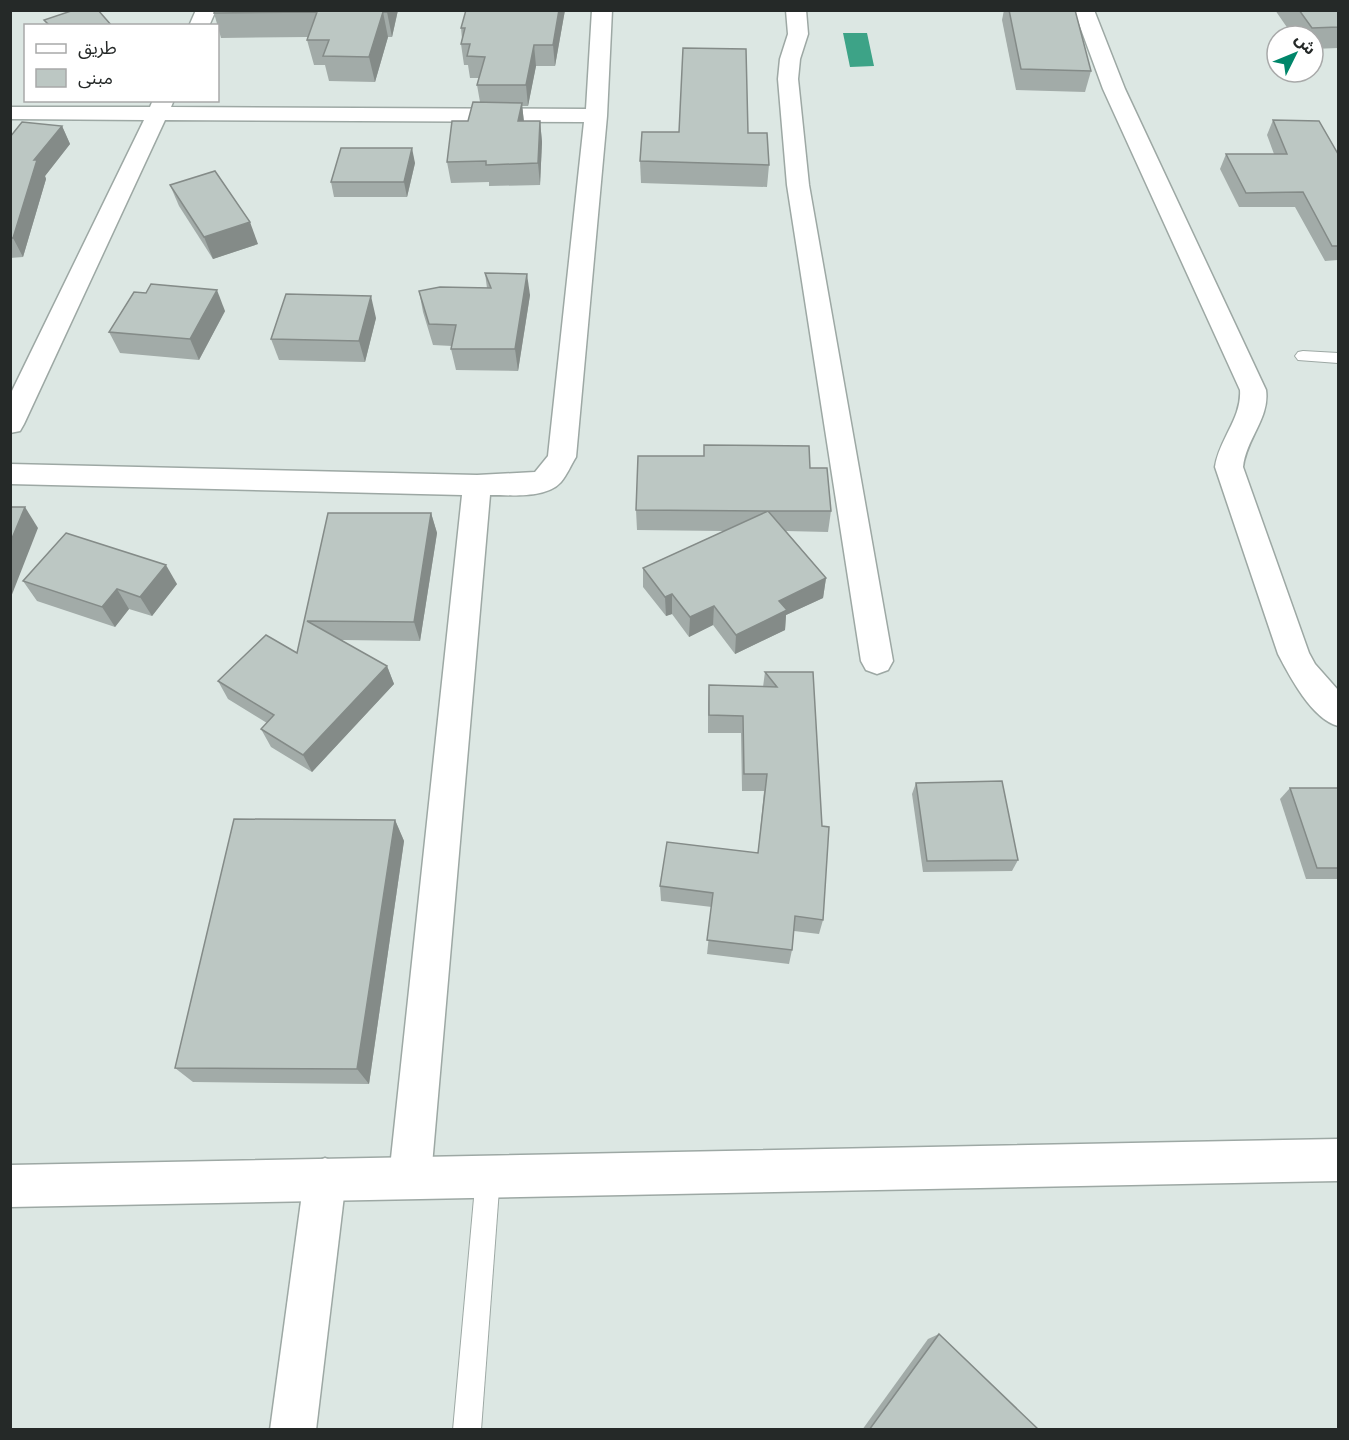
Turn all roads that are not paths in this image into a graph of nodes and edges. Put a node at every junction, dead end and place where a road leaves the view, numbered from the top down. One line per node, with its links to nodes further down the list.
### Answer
1 (206, 10): 5 (street)
2 (602, 10): 8 (street)
3 (796, 10): 14 (street)
4 (1084, 10): 15 (street)
5 (200, 24)
6 (160, 107): 7 (street); 8 (street); 11 (street)
7 (10, 113)
8 (596, 116): 13 (street)
9 (1303, 356): 10 (lane)
10 (1338, 358)
11 (10, 424)
12 (10, 474): 13 (street)
13 (477, 485): 18 (street)
14 (877, 661)
15 (1338, 712)
16 (1338, 1160): 17 (street)
17 (488, 1176): 18 (street); 22 (lane)
18 (410, 1178): 19 (street)
19 (325, 1179): 20 (street); 21 (street)
20 (10, 1186)
21 (293, 1430)
22 (467, 1430)

